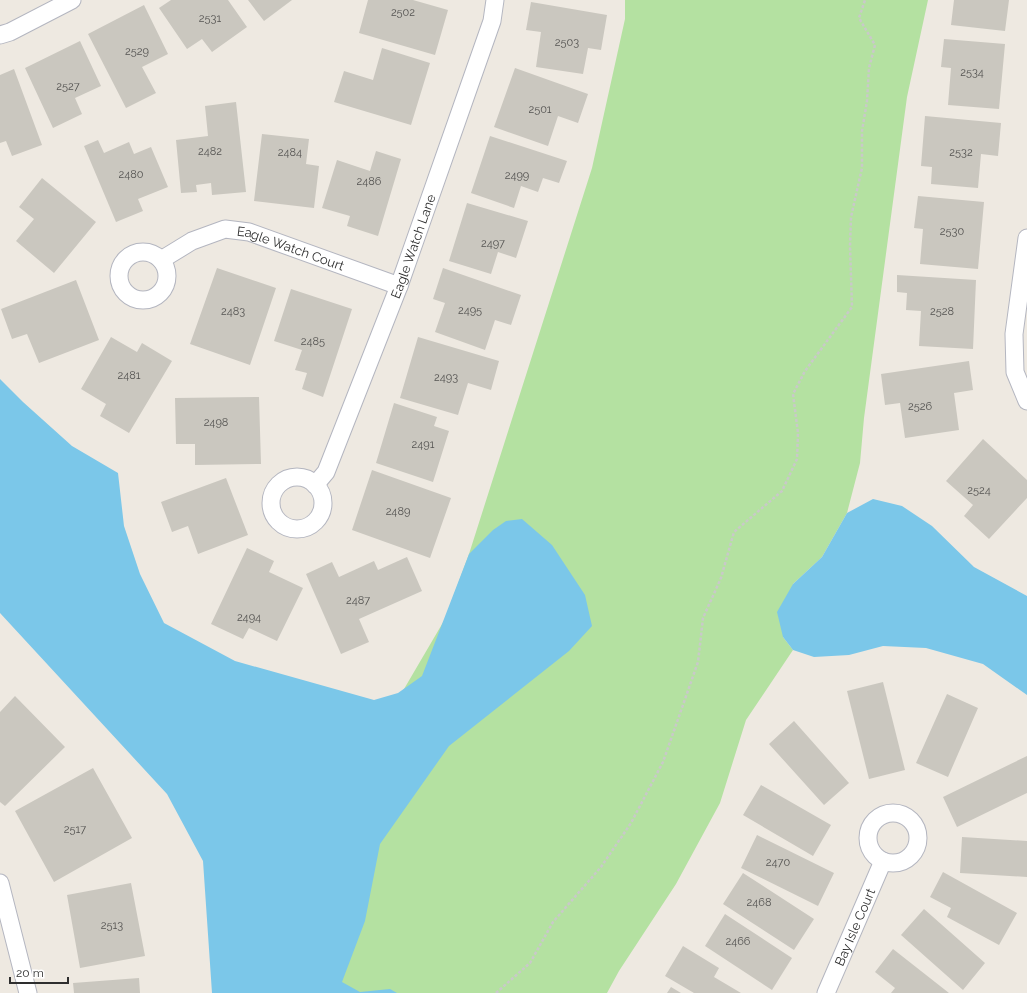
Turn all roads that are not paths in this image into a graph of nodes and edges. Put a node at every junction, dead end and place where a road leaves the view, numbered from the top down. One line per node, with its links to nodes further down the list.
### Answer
1 (72, 0): 3 (street)
2 (495, 0): 6 (street, Eagle Watch Lane)
3 (0, 35)
4 (1027, 238): 7 (street)
5 (161, 260): 6 (street, Eagle Watch Court)
6 (399, 286): 8 (street, Eagle Watch Lane)
7 (1027, 401)
8 (316, 485)
9 (883, 861): 12 (street, Bay Isle Court)
10 (0, 884): 11 (street)
11 (28, 993)
12 (827, 993)

